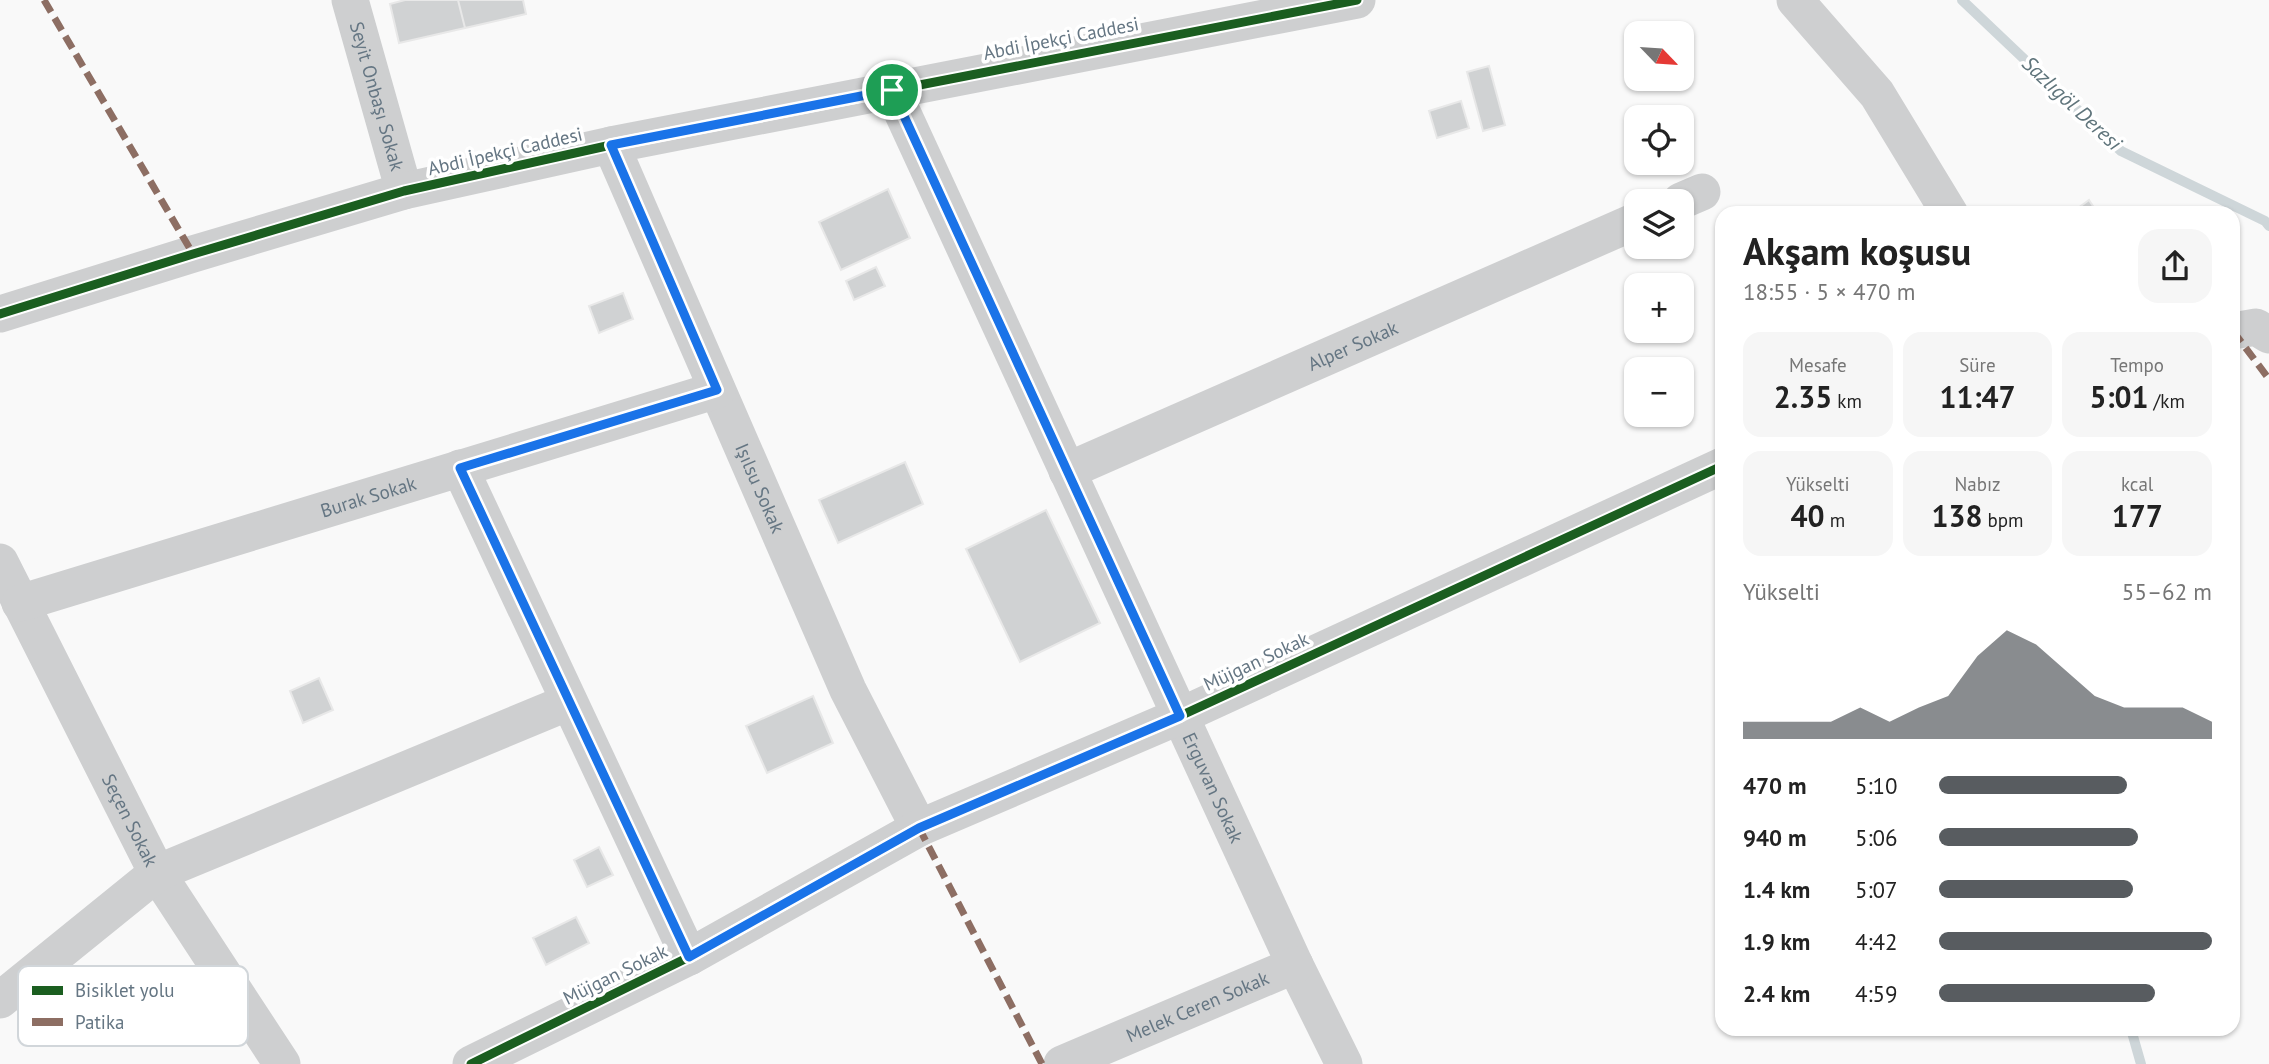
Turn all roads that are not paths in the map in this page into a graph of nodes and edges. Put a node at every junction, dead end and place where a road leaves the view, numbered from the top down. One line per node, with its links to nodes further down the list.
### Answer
1 (350, 0): 6 (street, Seyit Onbaşı Sokak)
2 (1357, 0): 4 (street, Abdi İpekçi Caddesi)
3 (1795, 0): 7 (street)
4 (892, 90): 5 (street, Abdi İpekçi Caddesi); 13 (street, Erguvan Sokak)
5 (611, 145): 6 (street, Abdi İpekçi Caddesi); 10 (street, Işılsu Sokak)
6 (404, 191): 9 (street, Abdi İpekçi Caddesi)
7 (1946, 206)
8 (1624, 226): 13 (street, Alper Sokak)
9 (0, 314)
10 (717, 390): 11 (street, Burak Sokak); 18 (street, Işılsu Sokak)
11 (460, 468): 15 (street, Burak Sokak); 16 (street)
12 (1715, 469): 17 (street, Müjgan Sokak)
13 (1067, 471): 17 (street, Erguvan Sokak)
14 (0, 562): 15 (street, Seçen Sokak)
15 (20, 603): 19 (street, Seçen Sokak)
16 (569, 702): 19 (street); 20 (street)
17 (1180, 716): 18 (street, Müjgan Sokak); 21 (street, Erguvan Sokak)
18 (919, 828): 20 (street, Müjgan Sokak)
19 (157, 873): 22 (street); 23 (street, Seçen Sokak)
20 (689, 957): 28 (street, Müjgan Sokak)
21 (1295, 965): 29 (street, Melek Ceren Sokak); 30 (street, Erguvan Sokak)
22 (42, 966)
23 (218, 966)
24 (18, 985): 25 (street)
25 (0, 1000)
26 (248, 1012): 27 (street, Seçen Sokak)
27 (282, 1064)
28 (471, 1064)
29 (1062, 1064)
30 (1344, 1064)

